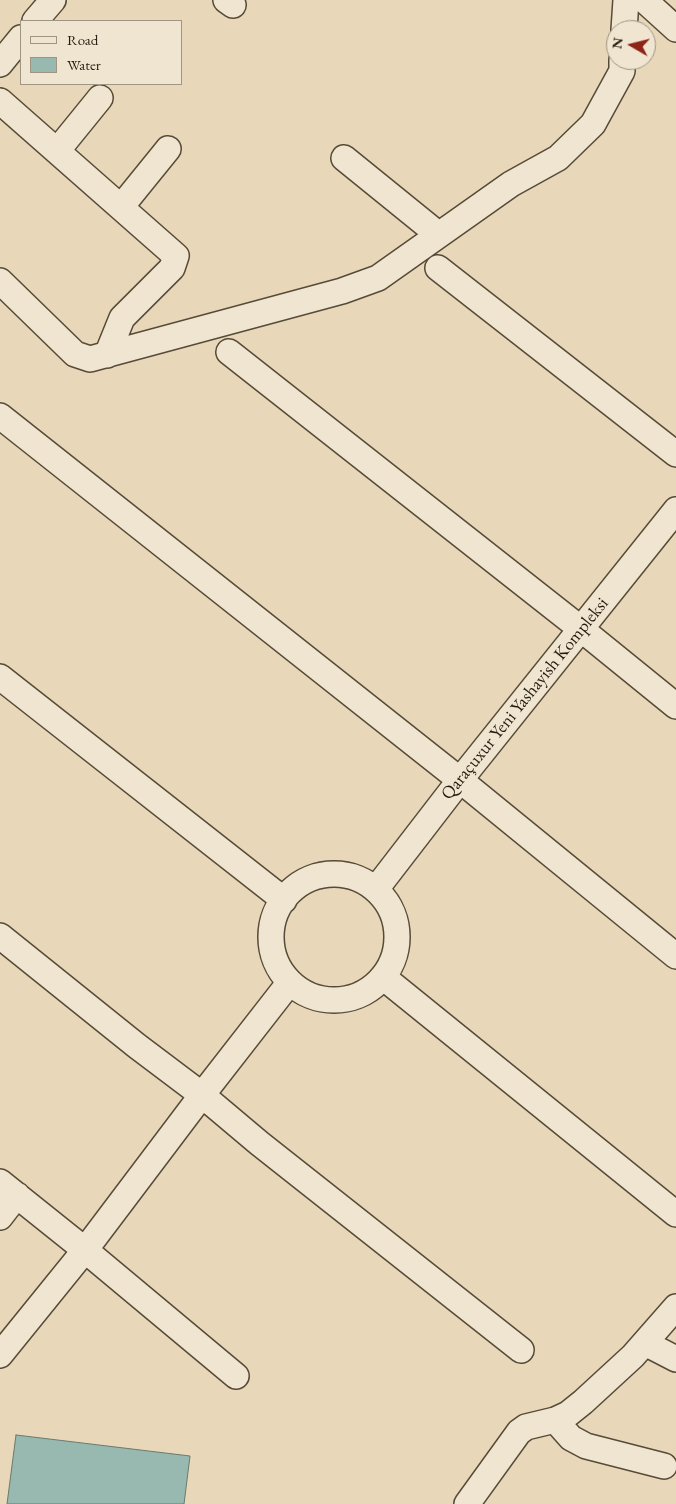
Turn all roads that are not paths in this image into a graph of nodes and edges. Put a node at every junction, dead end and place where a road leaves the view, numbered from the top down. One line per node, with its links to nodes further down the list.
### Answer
1 (53, 0): 4 (street)
2 (626, 0): 5 (street)
3 (644, 0): 6 (street)
4 (36, 20)
5 (625, 20)
6 (676, 30)
7 (20, 39): 8 (street)
8 (0, 64)
9 (622, 70): 16 (street)
10 (100, 98): 13 (street)
11 (0, 101): 13 (street)
12 (168, 148): 15 (street)
13 (57, 151): 15 (street)
14 (344, 158): 16 (street)
15 (121, 207): 20 (street)
16 (439, 235): 20 (street)
17 (438, 268): 22 (street)
18 (0, 281): 20 (street)
19 (229, 352): 24 (street)
20 (107, 355)
21 (0, 416): 27 (street)
22 (676, 454)
23 (676, 510): 24 (street, Qaraçuxur Yeni Yashayish Kompleksi)
24 (581, 629): 26 (street); 27 (street, Qaraçuxur Yeni Yashayish Kompleksi)
25 (0, 677): 29 (street)
26 (676, 706)
27 (460, 780): 28 (street, Qaraçuxur Yeni Yashayish Kompleksi); 31 (street)
28 (376, 889): 29 (street); 32 (street)
29 (284, 900): 33 (street)
30 (0, 936): 34 (street)
31 (676, 956)
32 (383, 977): 33 (street); 36 (street)
33 (290, 982): 34 (street)
34 (202, 1095): 38 (street); 41 (street)
35 (8, 1189): 37 (street); 38 (street)
36 (676, 1214)
37 (0, 1217)
38 (85, 1250): 42 (street); 44 (street)
39 (676, 1307): 40 (street)
40 (645, 1343): 43 (street); 45 (street)
41 (521, 1350)
42 (0, 1355)
43 (676, 1359)
44 (236, 1376)
45 (555, 1420): 46 (street); 47 (street)
46 (664, 1466)
47 (467, 1504)

